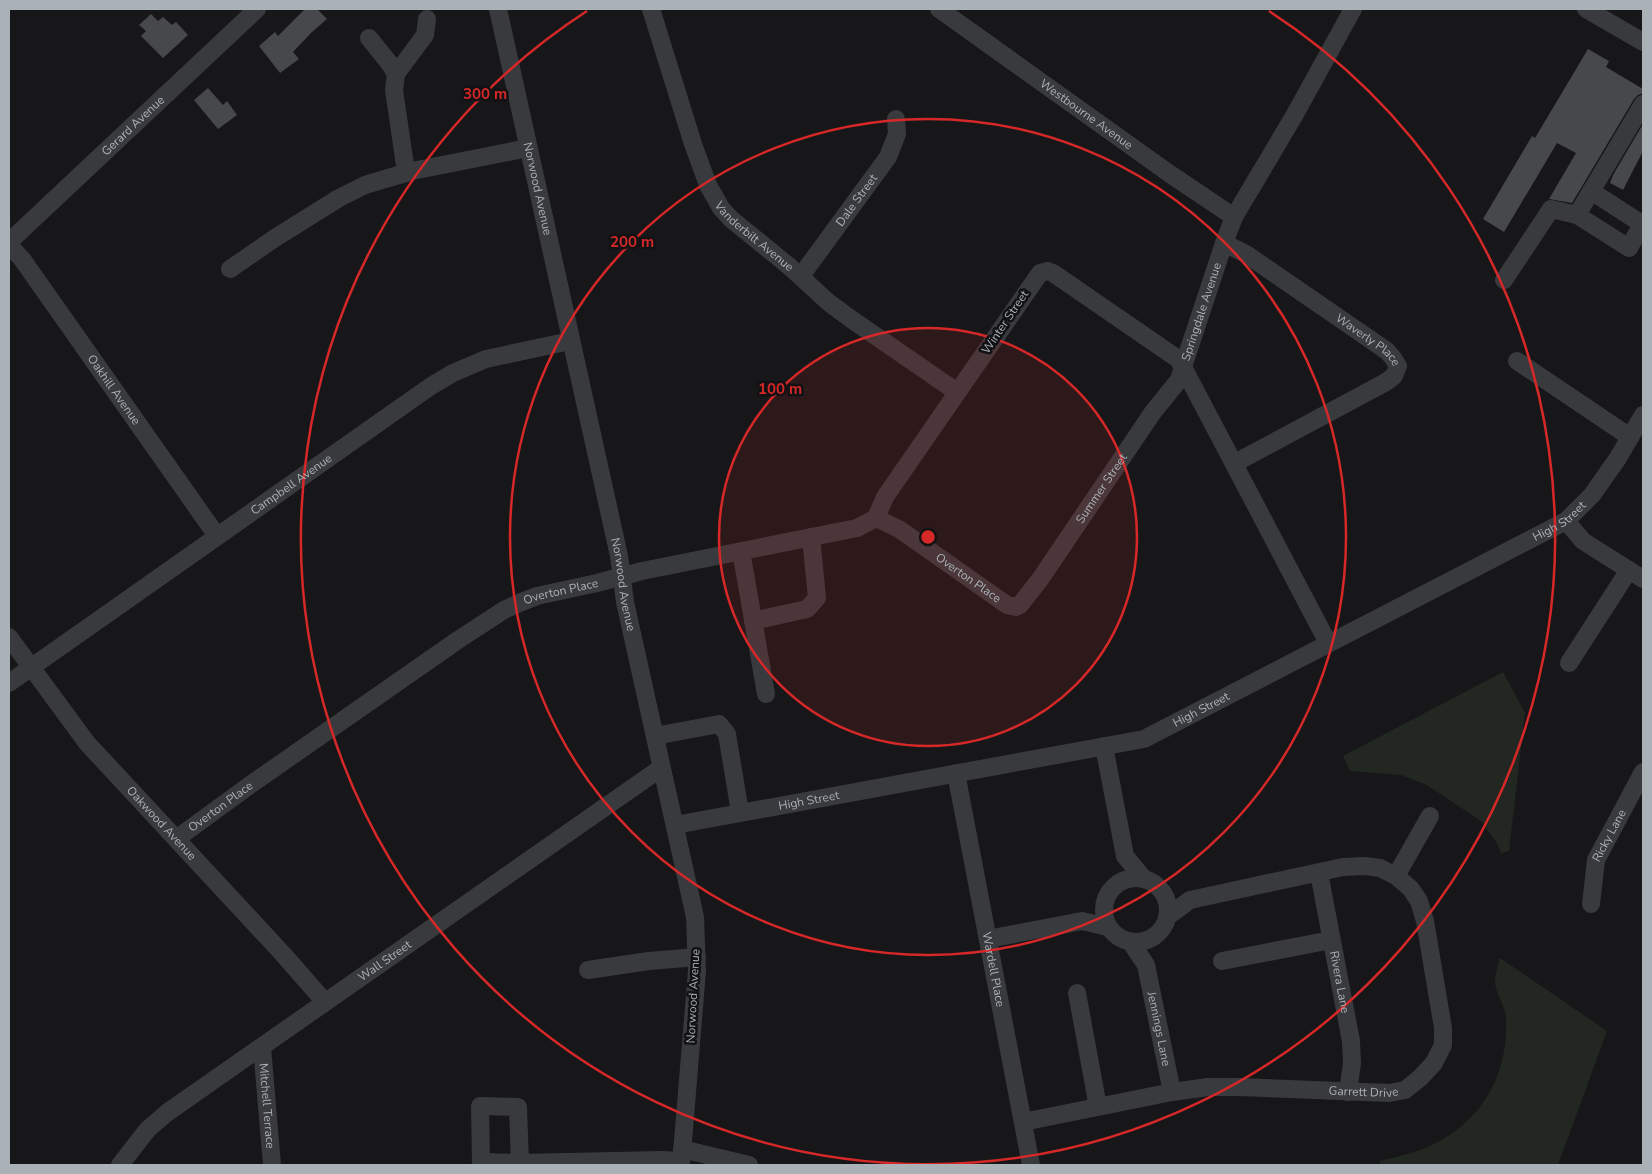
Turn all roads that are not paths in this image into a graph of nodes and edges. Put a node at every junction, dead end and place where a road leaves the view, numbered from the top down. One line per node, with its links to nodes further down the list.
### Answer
1 (258, 9): 19 (street, Gerard Avenue)
2 (498, 9): 13 (street, Norwood Avenue)
3 (651, 9): 21 (street, Vanderbilt Avenue)
4 (939, 9): 17 (street, Westbourne Avenue)
5 (1353, 9): 17 (street, Springdale Avenue)
6 (1594, 11): 9 (street)
7 (427, 19): 10 (street)
8 (369, 38): 10 (street)
9 (1643, 42)
10 (396, 74): 14 (street)
11 (1643, 104): 15 (street)
12 (896, 119): 21 (street, Dale Street)
13 (528, 148): 14 (street); 23 (street, Norwood Avenue)
14 (406, 172): 20 (street)
15 (1591, 191): 16 (street); 16 (street)
16 (1577, 215): 22 (street)
17 (1234, 217): 18 (street, Springdale Avenue)
18 (1224, 243): 25 (street, Springdale Avenue); 29 (street, Waverly Place)
19 (9, 244): 32 (street, Oakhill Avenue)
20 (230, 269)
21 (801, 276): 26 (street, Vanderbilt Avenue)
22 (1504, 280)
23 (570, 341): 32 (street, Campbell Avenue); 36 (street, Norwood Avenue)
24 (1517, 361): 28 (street)
25 (1183, 367): 26 (street, Winter Street); 29 (street, Springdale Avenue); 37 (street, Summer Street)
26 (957, 392): 30 (street, Winter Street)
27 (1643, 415): 28 (street, High Street)
28 (1630, 436): 31 (street, High Street)
29 (1235, 463): 40 (street, Springdale Avenue)
30 (876, 518): 33 (street, Overton Place); 37 (street, Overton Place)
31 (1566, 521): 35 (street); 40 (street, High Street)
32 (217, 536): 42 (street, Campbell Avenue)
33 (811, 537): 34 (street, Overton Place); 38 (street)
34 (741, 551): 36 (street, Overton Place); 38 (street)
35 (1636, 574): 41 (street)
36 (622, 576): 45 (street, Norwood Avenue); 53 (street, Overton Place)
37 (1016, 607)
38 (753, 621): 44 (street)
39 (9, 637): 42 (street, Oakwood Avenue)
40 (1328, 643): 46 (street, High Street)
41 (1569, 663)
42 (31, 668): 43 (street, Campbell Avenue); 53 (street, Oakwood Avenue)
43 (9, 683)
44 (766, 694)
45 (655, 736): 47 (street, Norwood Avenue); 50 (street)
46 (1104, 746): 49 (street, High Street); 54 (street)
47 (661, 768): 52 (street, Norwood Avenue); 75 (street, Wall Street)
48 (1643, 772): 62 (street, Ricky Lane)
49 (956, 773): 50 (street, High Street); 67 (street, Wardell Place)
50 (740, 812): 52 (street, High Street)
51 (1430, 816): 56 (street)
52 (675, 825): 70 (street, Norwood Avenue)
53 (176, 839): 75 (street, Oakwood Avenue)
54 (1125, 856): 57 (street); 58 (street)
55 (1319, 873): 56 (street, Garrett Drive); 60 (street, Garrett Drive); 68 (street, Rivera Lane)
56 (1396, 876): 78 (street, Garrett Drive)
57 (1144, 879): 58 (street); 59 (street, Garrett Drive)
58 (1118, 883): 61 (street)
59 (1162, 891): 60 (street, Garrett Drive); 63 (street)
60 (1190, 900): 63 (street, Garrett Drive)
61 (1104, 903): 64 (street); 65 (street)
62 (1590, 904)
63 (1167, 917): 66 (street, Garrett Drive)
64 (1082, 921): 65 (street); 67 (street)
65 (1108, 926): 69 (street)
66 (1153, 936): 69 (street); 72 (street, Jennings Lane)
67 (988, 939): 80 (street, Wardell Place)
68 (1331, 940): 71 (street); 78 (street, Rivera Lane)
69 (1130, 941): 72 (street, Jennings Lane)
70 (697, 957): 73 (street); 81 (street, Norwood Avenue)
71 (1222, 961)
72 (1146, 965): 77 (street, Jennings Lane)
73 (588, 970)
74 (1077, 993): 79 (street)
75 (325, 1002): 76 (street, Wall Street)
76 (262, 1047): 83 (street, Wall Street); 84 (street, Mitchell Terrace)
77 (1172, 1092): 78 (street, Garrett Drive); 79 (street, Garrett Drive)
78 (1348, 1092)
79 (1098, 1107): 80 (street, Garrett Drive)
80 (1023, 1122): 86 (street, Wardell Place)
81 (681, 1158): 82 (street); 85 (street)
82 (520, 1163): 82 (street)
83 (120, 1165)
84 (272, 1165)
85 (749, 1165)
86 (1031, 1165)

